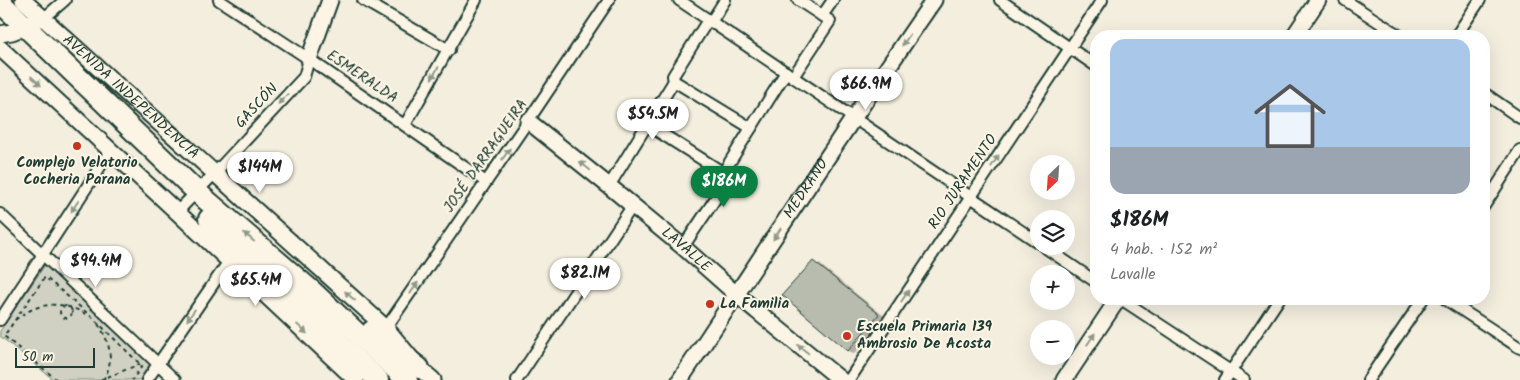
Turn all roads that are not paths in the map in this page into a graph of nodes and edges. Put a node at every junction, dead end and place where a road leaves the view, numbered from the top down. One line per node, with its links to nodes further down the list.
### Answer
1 (23, 0): 21 (street, AVENIDA INDEPENDENCIA)
2 (64, 0): 21 (street)
3 (219, 0): 27 (street, ESMERALDA)
4 (330, 0): 27 (street)
5 (363, 0): 26 (street)
6 (476, 0): 26 (street)
7 (609, 0): 34 (street, JOSÉ DARRAGUEIRA)
8 (679, 0): 20 (street)
9 (725, 0): 20 (street)
10 (798, 0): 19 (street)
11 (833, 0): 19 (street)
12 (934, 0): 32 (street, MEDRANO, one-way to 32)
13 (1000, 0): 25 (street)
14 (1102, 0): 25 (street, RIO JURAMENTO)
15 (1318, 0): 22 (street)
16 (1345, 0): 23 (street)
17 (1480, 0): 24 (street)
18 (0, 2): 21 (highway, AVENIDA INDEPENDENCIA)
19 (822, 16): 29 (street)
20 (709, 21): 29 (street); 30 (street)
21 (13, 30): 38 (street, AVENIDA INDEPENDENCIA, one-way to 38); 40 (street, AVENIDA INDEPENDENCIA); 46 (highway, AVENIDA INDEPENDENCIA)
22 (1298, 30)
23 (1391, 30)
24 (1460, 30)
25 (1070, 48): 28 (street); 44 (street, RIO JURAMENTO, one-way to 25)
26 (449, 50): 35 (street, one-way to 35)
27 (308, 59): 35 (street, ESMERALDA); 40 (street, GASCÓN, one-way to 40)
28 (1090, 62)
29 (789, 75): 32 (street); 37 (street)
30 (674, 81): 36 (street); 37 (street)
31 (1490, 97): 33 (street)
32 (853, 117): 44 (street); 55 (street, MEDRANO, one-way to 55)
33 (1520, 118)
34 (528, 121): 42 (street, JOSÉ DARRAGUEIRA, one-way to 34); 43 (street, LAVALLE, one-way to 34)
35 (405, 125): 42 (street, ESMERALDA)
36 (648, 125): 41 (street); 43 (street)
37 (751, 128): 41 (street)
38 (111, 150): 46 (street, AVENIDA INDEPENDENCIA); 51 (street, one-way to 51)
39 (1520, 150): 45 (street)
40 (215, 173): 46 (street, GASCÓN); 63 (street, AVENIDA INDEPENDENCIA, one-way to 40)
41 (723, 173): 50 (street)
42 (486, 182): 63 (street, JOSÉ DARRAGUEIRA, one-way to 42)
43 (609, 186): 47 (street, LAVALLE)
44 (971, 197): 49 (street); 75 (street, RIO JURAMENTO, one-way to 44)
45 (1490, 197)
46 (188, 201): 53 (street, AVENIDA INDEPENDENCIA); 61 (highway, AVENIDA INDEPENDENCIA); 67 (highway, AVENIDA INDEPENDENCIA, one-way to 46)
47 (633, 205): 50 (street, LAVALLE); 72 (street)
48 (0, 214): 51 (street)
49 (1030, 237)
50 (683, 247): 55 (street, LAVALLE)
51 (44, 254): 62 (street); 65 (street)
52 (1056, 255): 54 (street)
53 (229, 261): 65 (street, one-way to 65); 70 (street, AVENIDA INDEPENDENCIA, one-way to 70)
54 (1090, 278)
55 (736, 294): 73 (street, MEDRANO); 74 (street, LAVALLE, one-way to 55)
56 (1115, 305): 76 (street, one-way to 56)
57 (1128, 305): 66 (street)
58 (1276, 305): 66 (street)
59 (1419, 305): 79 (street)
60 (1454, 305): 64 (street)
61 (312, 318): 70 (highway); 71 (highway, AVENIDA INDEPENDENCIA)
62 (0, 320)
63 (386, 328): 67 (street, AVENIDA INDEPENDENCIA)
64 (1520, 348)
65 (158, 364): 68 (street); 69 (street)
66 (1231, 371): 77 (street); 78 (street)
67 (420, 376)
68 (147, 380)
69 (175, 380)
70 (357, 380)
71 (378, 380)
72 (517, 380)
73 (680, 380)
74 (841, 380)
75 (849, 380)
76 (1064, 380)
77 (1224, 380)
78 (1244, 380)
79 (1368, 380)

